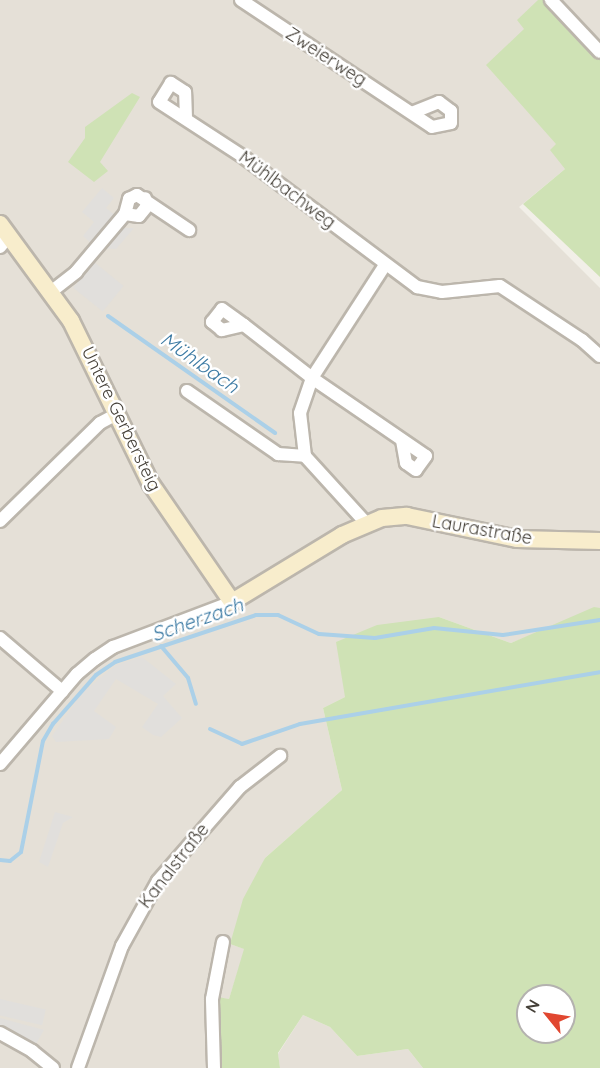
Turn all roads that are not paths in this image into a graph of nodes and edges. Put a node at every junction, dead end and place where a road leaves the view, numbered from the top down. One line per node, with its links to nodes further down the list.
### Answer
1 (241, 0): 4 (street, Zweierweg)
2 (551, 0): 3 (street)
3 (600, 52)
4 (412, 113)
5 (186, 118): 8 (street, Mühlbachweg)
6 (189, 230): 9 (street)
7 (3, 236): 9 (street, Untere Gerbersteig)
8 (385, 265): 11 (street, Mühlbachweg); 12 (street)
9 (52, 291): 14 (street, Untere Gerbersteig)
10 (244, 325): 12 (street)
11 (600, 356)
12 (312, 378): 15 (street); 16 (street)
13 (187, 391): 16 (street)
14 (115, 415): 17 (street); 20 (street, Untere Gerbersteig)
15 (402, 440)
16 (305, 456): 18 (street)
17 (0, 521)
18 (366, 523): 19 (street, Laurastraße); 20 (street)
19 (600, 541)
20 (232, 602): 22 (street)
21 (0, 638): 22 (street)
22 (62, 691): 24 (street)
23 (280, 756): 28 (street, Kanalstraße)
24 (0, 764)
25 (223, 942): 29 (street)
26 (0, 1032): 27 (street)
27 (53, 1068)
28 (78, 1068)
29 (214, 1068)

